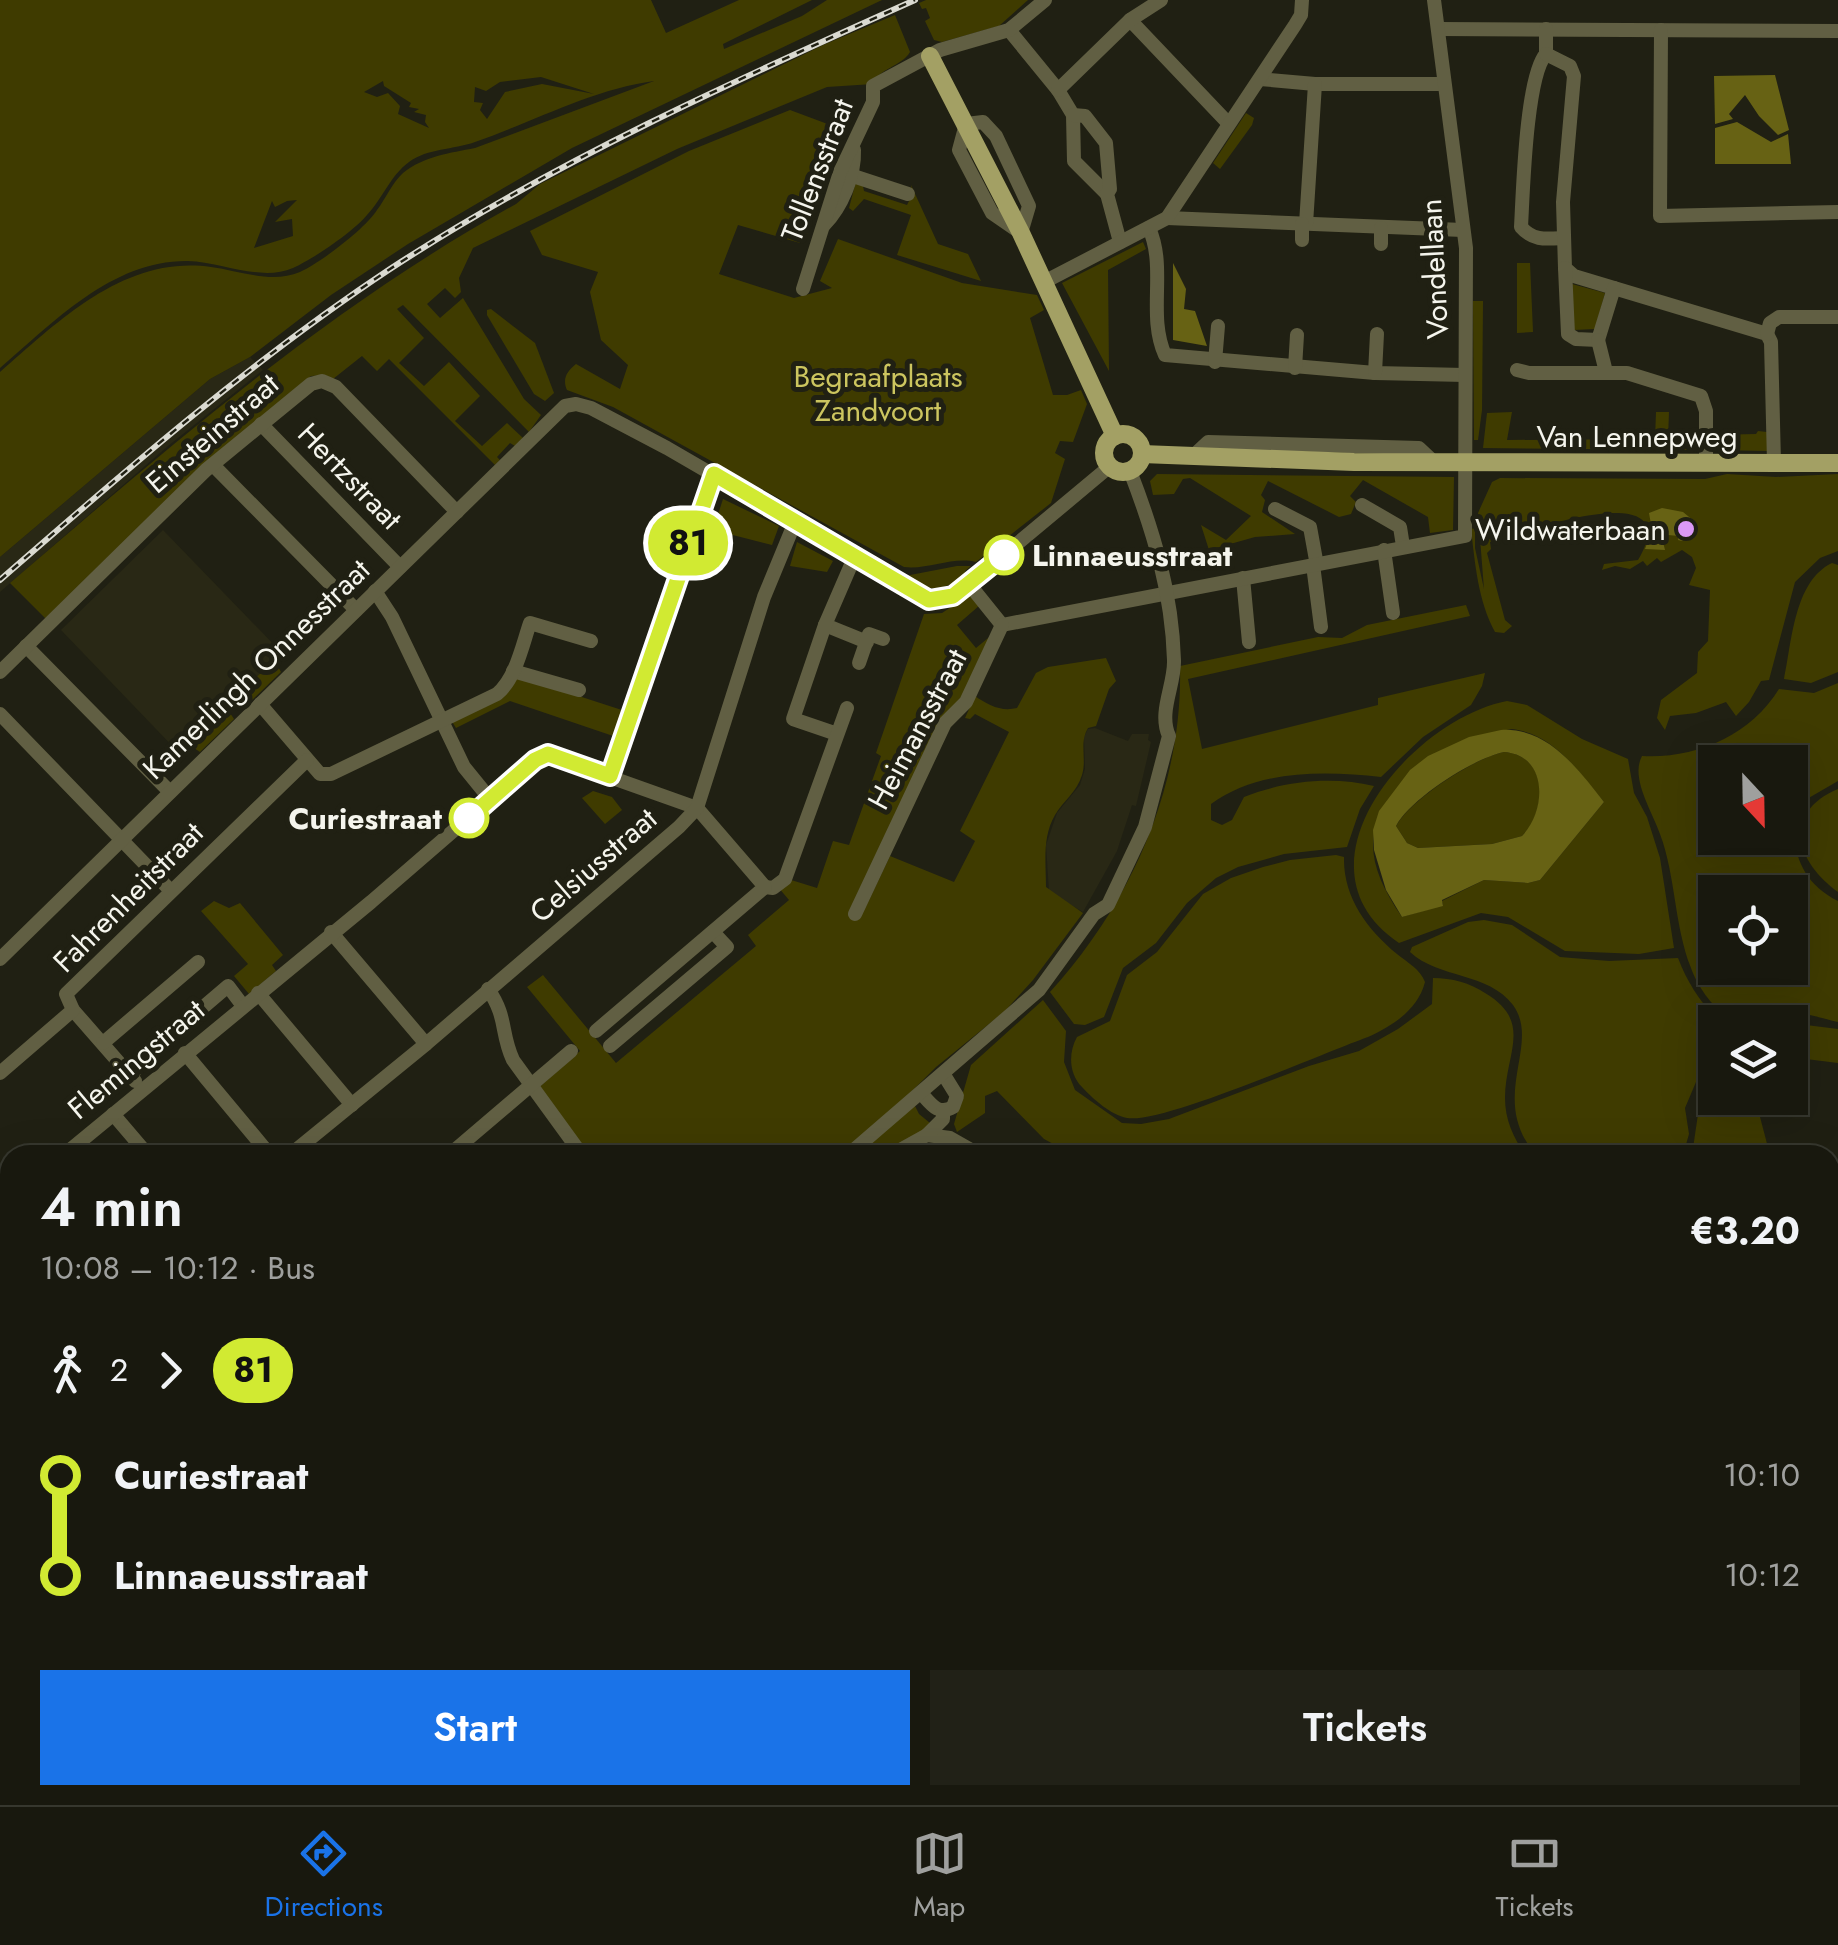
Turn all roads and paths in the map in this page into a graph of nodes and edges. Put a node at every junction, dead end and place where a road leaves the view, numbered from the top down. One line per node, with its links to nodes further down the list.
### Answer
1 (1046, 0): 7 (street, Tollensstraat)
2 (1161, 0): 5 (street)
3 (1302, 0): 13 (street)
4 (1434, 0): 6 (street, Vondellaan)
5 (1133, 11): 16 (street); 18 (street)
6 (1438, 29): 8 (street); 15 (street, Vondellaan)
7 (1009, 30): 12 (street, Tollensstraat); 16 (street)
8 (1546, 30): 9 (street); 11 (street)
9 (1660, 30): 10 (street); 22 (street)
10 (1838, 31)
11 (1546, 54): 27 (street); 27 (street)
12 (930, 56): 19 (street, Tollensstraat); 30 (main road)
13 (1260, 80): 14 (street); 18 (street)
14 (1315, 84): 15 (street); 25 (street)
15 (1443, 84): 26 (street, Vondellaan)
16 (1058, 90): 17 (street)
17 (1073, 115): 21 (street); 21 (street)
18 (1228, 123): 23 (street)
19 (845, 173): 20 (street); 32 (street, Tollensstraat)
20 (908, 194)
21 (1107, 194): 28 (street)
22 (1838, 212)
23 (1166, 218): 24 (street); 25 (street)
24 (1149, 228): 28 (street); 39 (street)
25 (1303, 229): 26 (street)
26 (1463, 230): 44 (street, Vondellaan)
27 (1563, 238): 29 (street)
28 (1120, 242): 30 (street)
29 (1564, 268): 31 (street); 38 (street)
30 (1044, 282): 46 (main road)
31 (1614, 288): 36 (street); 38 (street)
32 (803, 289)
33 (1838, 317): 36 (street)
34 (1218, 326): 39 (street)
35 (1377, 334): 43 (street)
36 (1767, 334): 49 (street)
37 (1297, 335): 40 (street)
38 (1598, 340): 42 (street)
39 (1215, 362): 40 (street)
40 (1294, 368): 43 (street)
41 (1517, 370): 42 (street)
42 (1606, 372): 48 (street)
43 (1375, 373): 44 (street)
44 (1465, 375): 51 (street, Vondellaan)
45 (261, 424): 52 (street, Einsteinstraat); 58 (street, Einsteinstraat); 65 (street, Hertzstraat)
46 (1115, 436): 47 (main road); 53 (main road)
47 (1142, 454): 51 (main road, Van Lennepweg); 54 (main road)
48 (1706, 462): 49 (main road, Van Lennepweg); 51 (main road, Van Lennepweg)
49 (1774, 462): 50 (main road, Van Lennepweg)
50 (1838, 462)
51 (1464, 463): 60 (street, Vondellaan)
52 (213, 465): 70 (street); 77 (street, Einsteinstraat)
53 (1109, 467): 54 (main road); 67 (street)
54 (1130, 471): 69 (street)
55 (714, 474): 58 (street, Kamerlingh Onnesstraat); 59 (street); 88 (street)
56 (1362, 505): 61 (street)
57 (1275, 508): 64 (street)
58 (456, 512): 65 (street, Kamerlingh Onnesstraat)
59 (795, 522): 63 (street); 91 (street, Celsiusstraat)
60 (1466, 536): 61 (street, Heimansstraat)
61 (1403, 546): 62 (street, Heimansstraat)
62 (1384, 550): 64 (street, Heimansstraat); 71 (street)
63 (854, 558): 67 (street); 73 (street)
64 (1313, 564): 66 (street, Heimansstraat); 74 (street)
65 (400, 566): 68 (street, Kamerlingh Onnesstraat)
66 (1243, 578): 69 (street, Heimansstraat); 76 (street)
67 (968, 584): 72 (street, Heimansstraat)
68 (375, 592): 70 (street, Kamerlingh Onnesstraat); 85 (street)
69 (1169, 594): 72 (street, Heimansstraat); 113 (street)
70 (356, 610): 82 (street, Kamerlingh Onnesstraat)
71 (1393, 613)
72 (1002, 625): 95 (street, Heimansstraat)
73 (825, 626): 78 (street); 86 (street)
74 (1320, 627)
75 (591, 640): 79 (street)
76 (1249, 642)
77 (26, 646): 80 (street, Einsteinstraat); 89 (street)
78 (859, 662)
79 (513, 670): 81 (street); 85 (street)
80 (0, 672)
81 (579, 690)
82 (260, 704): 87 (street); 89 (street, Kamerlingh Onnesstraat)
83 (846, 708): 86 (street)
84 (0, 714): 92 (street)
85 (440, 720): 87 (street); 90 (street)
86 (837, 734): 93 (street)
87 (306, 760): 94 (street, Fahrenheitstraat)
88 (610, 776): 90 (street, Flemingstraat); 91 (street, Flemingstraat)
89 (170, 792): 92 (street, Kamerlingh Onnesstraat)
90 (490, 799): 96 (street, Flemingstraat)
91 (697, 808): 93 (street); 100 (street, Celsiusstraat)
92 (123, 838): 94 (street); 98 (street, Kamerlingh Onnesstraat)
93 (765, 887): 97 (street)
94 (171, 891): 104 (street, Fahrenheitstraat)
95 (855, 914)
96 (331, 932): 101 (street, Flemingstraat); 108 (street)
97 (714, 932): 103 (street); 105 (street)
98 (0, 959)
99 (198, 962): 107 (street)
100 (488, 989): 108 (street, Celsiusstraat); 115 (street)
101 (258, 993): 102 (street, Flemingstraat); 118 (street)
102 (243, 1006): 111 (street, Flemingstraat); 114 (street, Flemingstraat)
103 (625, 1006): 105 (street); 106 (street)
104 (73, 1010): 107 (street); 112 (street, Fahrenheitstraat)
105 (639, 1021): 109 (street)
106 (596, 1031)
107 (103, 1043): 114 (street)
108 (426, 1044): 118 (street, Celsiusstraat)
109 (610, 1046)
110 (571, 1051): 115 (street)
111 (185, 1054): 116 (street, Flemingstraat); 125 (street)
112 (0, 1073)
113 (944, 1075): 117 (street); 120 (street)
114 (130, 1076): 116 (street)
115 (531, 1083): 127 (street); 128 (street)
116 (142, 1090): 119 (street, Flemingstraat)
117 (921, 1094): 120 (street); 129 (street)
118 (352, 1105): 126 (street, Celsiusstraat)
119 (113, 1114): 123 (street, Flemingstraat); 124 (street)
120 (943, 1115): 121 (street); 122 (street)
121 (928, 1136): 122 (street); 130 (street)
122 (950, 1138): 131 (street)
123 (76, 1145)
124 (139, 1145)
125 (262, 1145)
126 (302, 1145)
127 (460, 1145)
128 (575, 1145)
129 (860, 1145)
130 (910, 1145)
131 (962, 1145)

